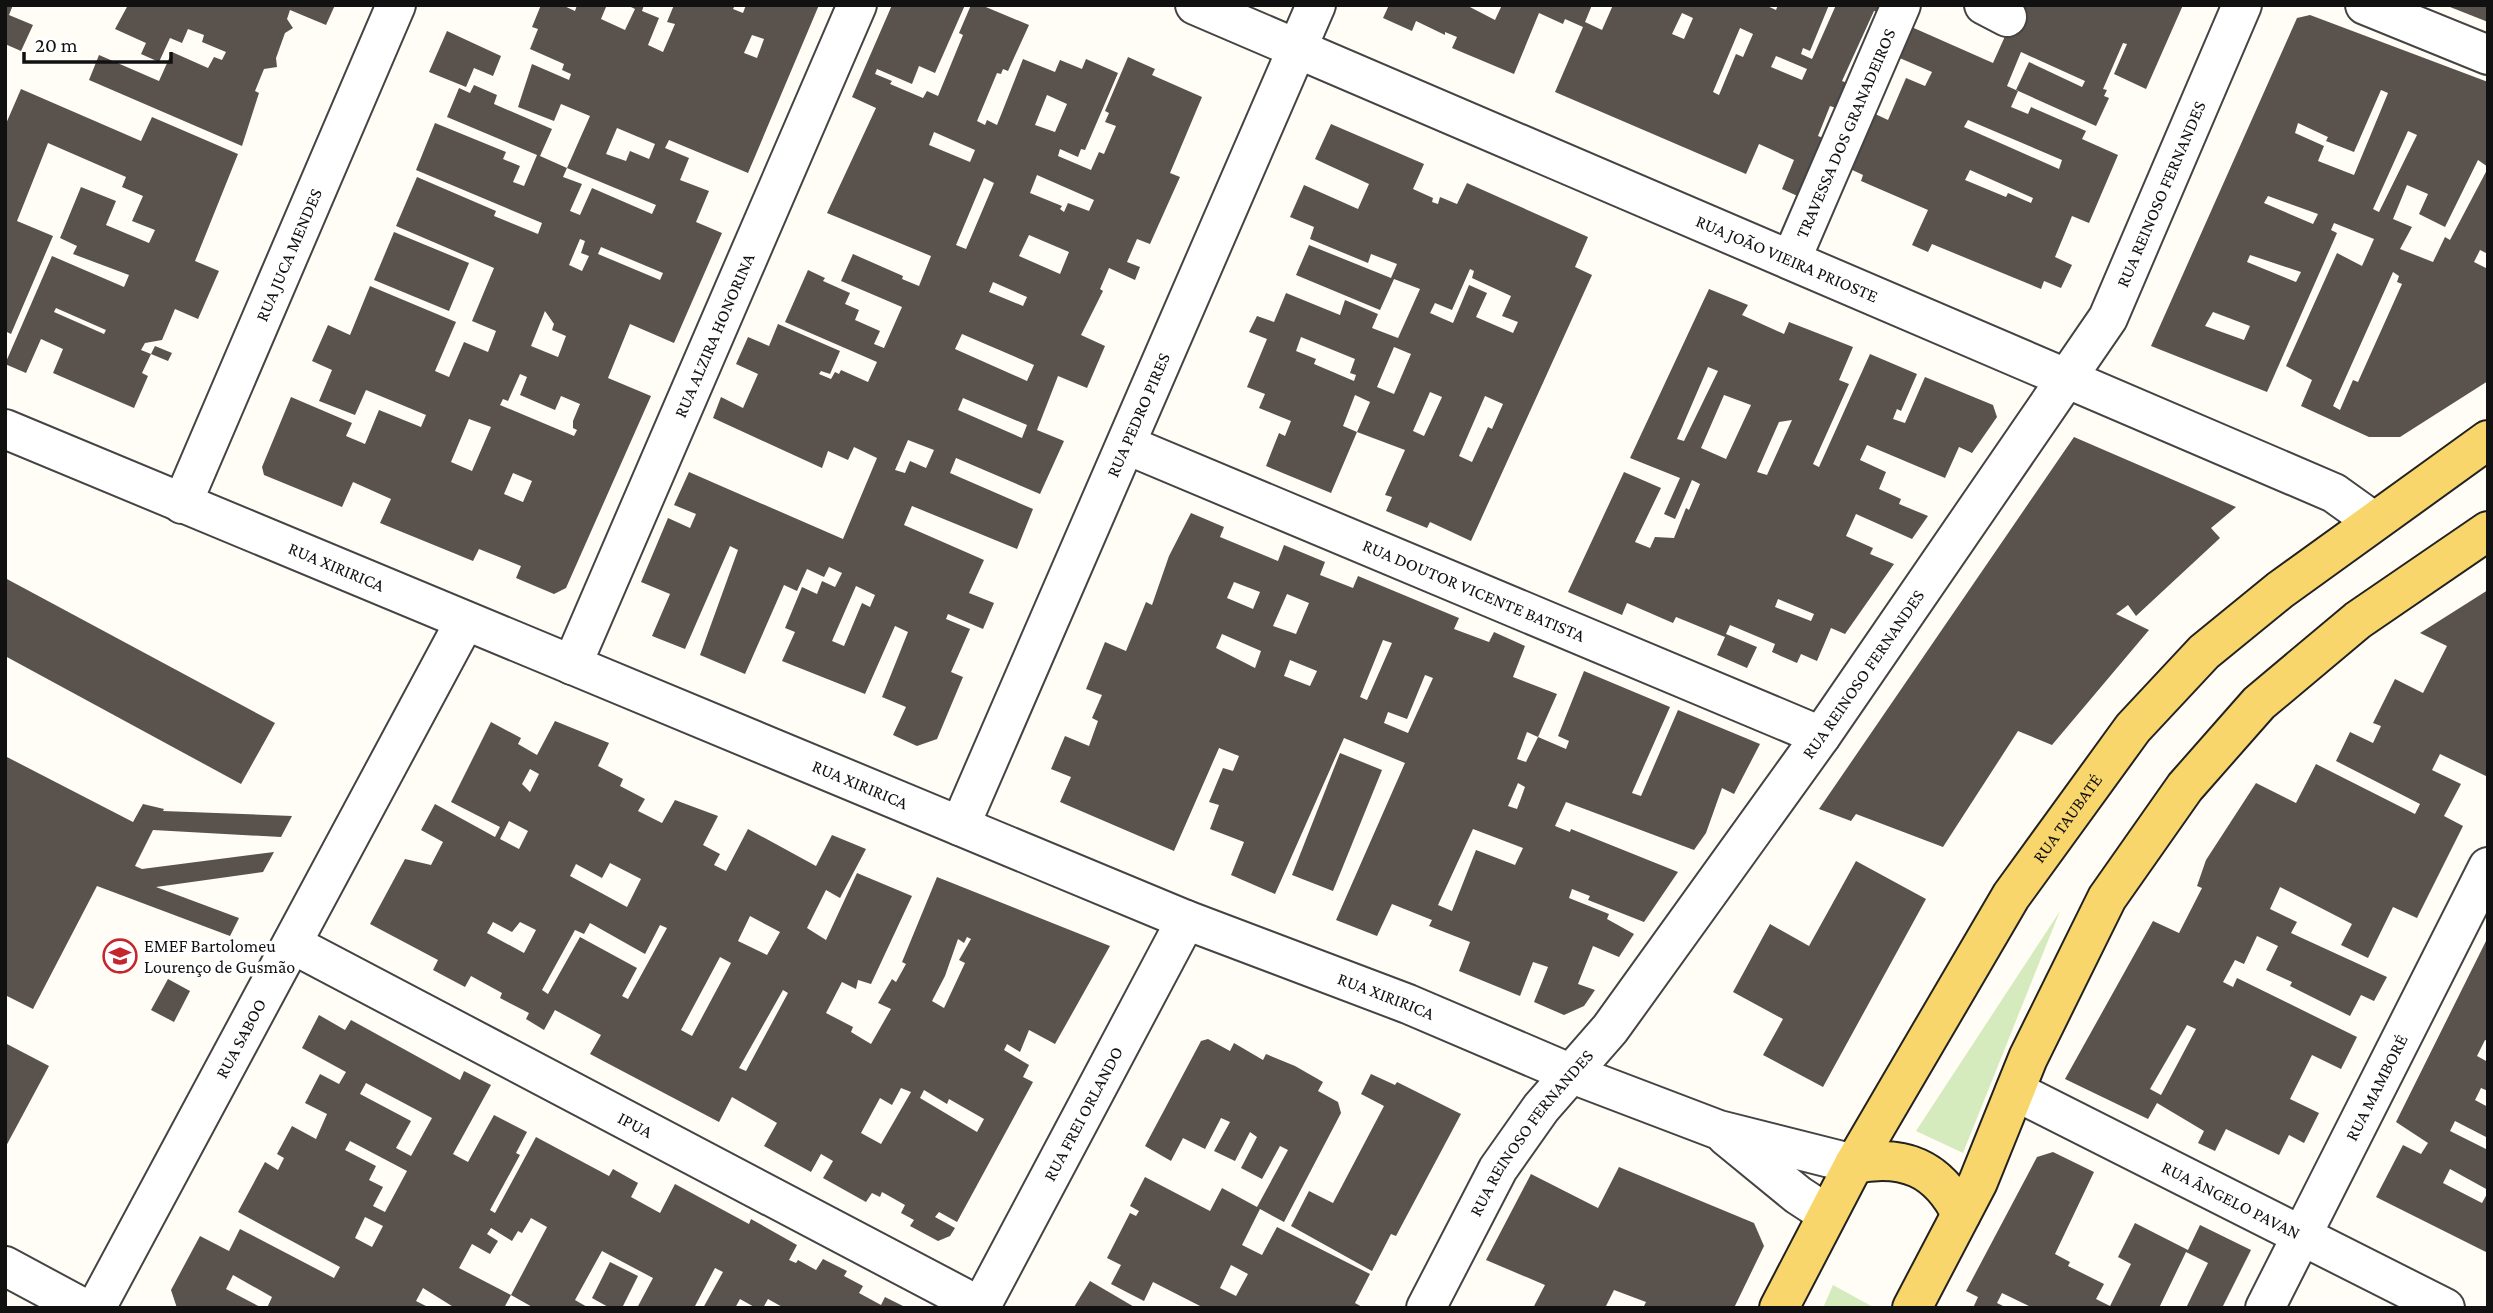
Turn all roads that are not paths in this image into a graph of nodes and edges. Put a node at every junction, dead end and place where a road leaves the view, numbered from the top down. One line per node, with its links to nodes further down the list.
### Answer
1 (396, 5): 15 (street, RUA JUCA MENDES)
2 (857, 5): 19 (street, RUA ALZIRA HONORINA)
3 (1195, 5): 8 (street, RUA JOÃO VIEIRA PRIOSTE)
4 (1316, 5): 8 (street, RUA PEDRO PIRES)
5 (1901, 5): 10 (street, TRAVESSA DOS GRANADEIROS)
6 (2242, 5): 11 (street, RUA REINOSO FERNANDES)
7 (2365, 5): 9 (street)
8 (1297, 48): 10 (street, RUA JOÃO VIEIRA PRIOSTE); 14 (street, RUA PEDRO PIRES)
9 (2488, 55)
10 (1791, 260): 11 (street, RUA JOÃO VIEIRA PRIOSTE)
11 (2069, 377): 16 (street, RUA JOÃO VIEIRA PRIOSTE); 20 (street, RUA REINOSO FERNANDES)
12 (5, 429): 15 (street, RUA XIRIRICA)
13 (2488, 440): 16 (main road, RUA TAUBATÉ)
14 (1127, 445): 20 (street, RUA DOUTOR VICENTE BATISTA); 21 (street, RUA PEDRO PIRES)
15 (182, 504): 18 (street, RUA XIRIRICA)
16 (2372, 521): 29 (main road, RUA TAUBATÉ)
17 (2488, 531): 27 (main road)
18 (465, 621): 19 (street, RUA XIRIRICA); 25 (street, RUA SABOO)
19 (572, 665): 21 (street, RUA XIRIRICA)
20 (1821, 736): 26 (street, RUA REINOSO FERNANDES)
21 (960, 825): 24 (street, RUA XIRIRICA)
22 (2488, 867): 23 (street, RUA MAMBORÉ)
23 (2478, 911): 32 (street, RUA MAMBORÉ)
24 (1186, 919): 26 (street, RUA XIRIRICA); 36 (street, RUA FREI ORLANDO)
25 (292, 944): 35 (street, RUA SABOO); 36 (street, IPUA)
26 (1572, 1074): 28 (street, RUA XIRIRICA); 37 (street, RUA REINOSO FERNANDES)
27 (2015, 1091): 31 (main road); 32 (street, RUA ÂNGELO PAVAN)
28 (1719, 1130): 29 (street, RUA XIRIRICA); 30 (street, RUA XIRIRICA)
29 (1854, 1164): 30 (main road, RUA TAUBATÉ); 31 (main road)
30 (1827, 1214): 38 (main road, RUA TAUBATÉ)
31 (1961, 1214): 39 (main road)
32 (2301, 1237): 40 (street, RUA MAMBORÉ); 41 (street, RUA ÂNGELO PAVAN)
33 (5, 1266): 34 (street)
34 (83, 1308)
35 (96, 1308)
36 (980, 1308)
37 (1426, 1308)
38 (1779, 1308)
39 (1912, 1308)
40 (2265, 1308)
41 (2445, 1308)

